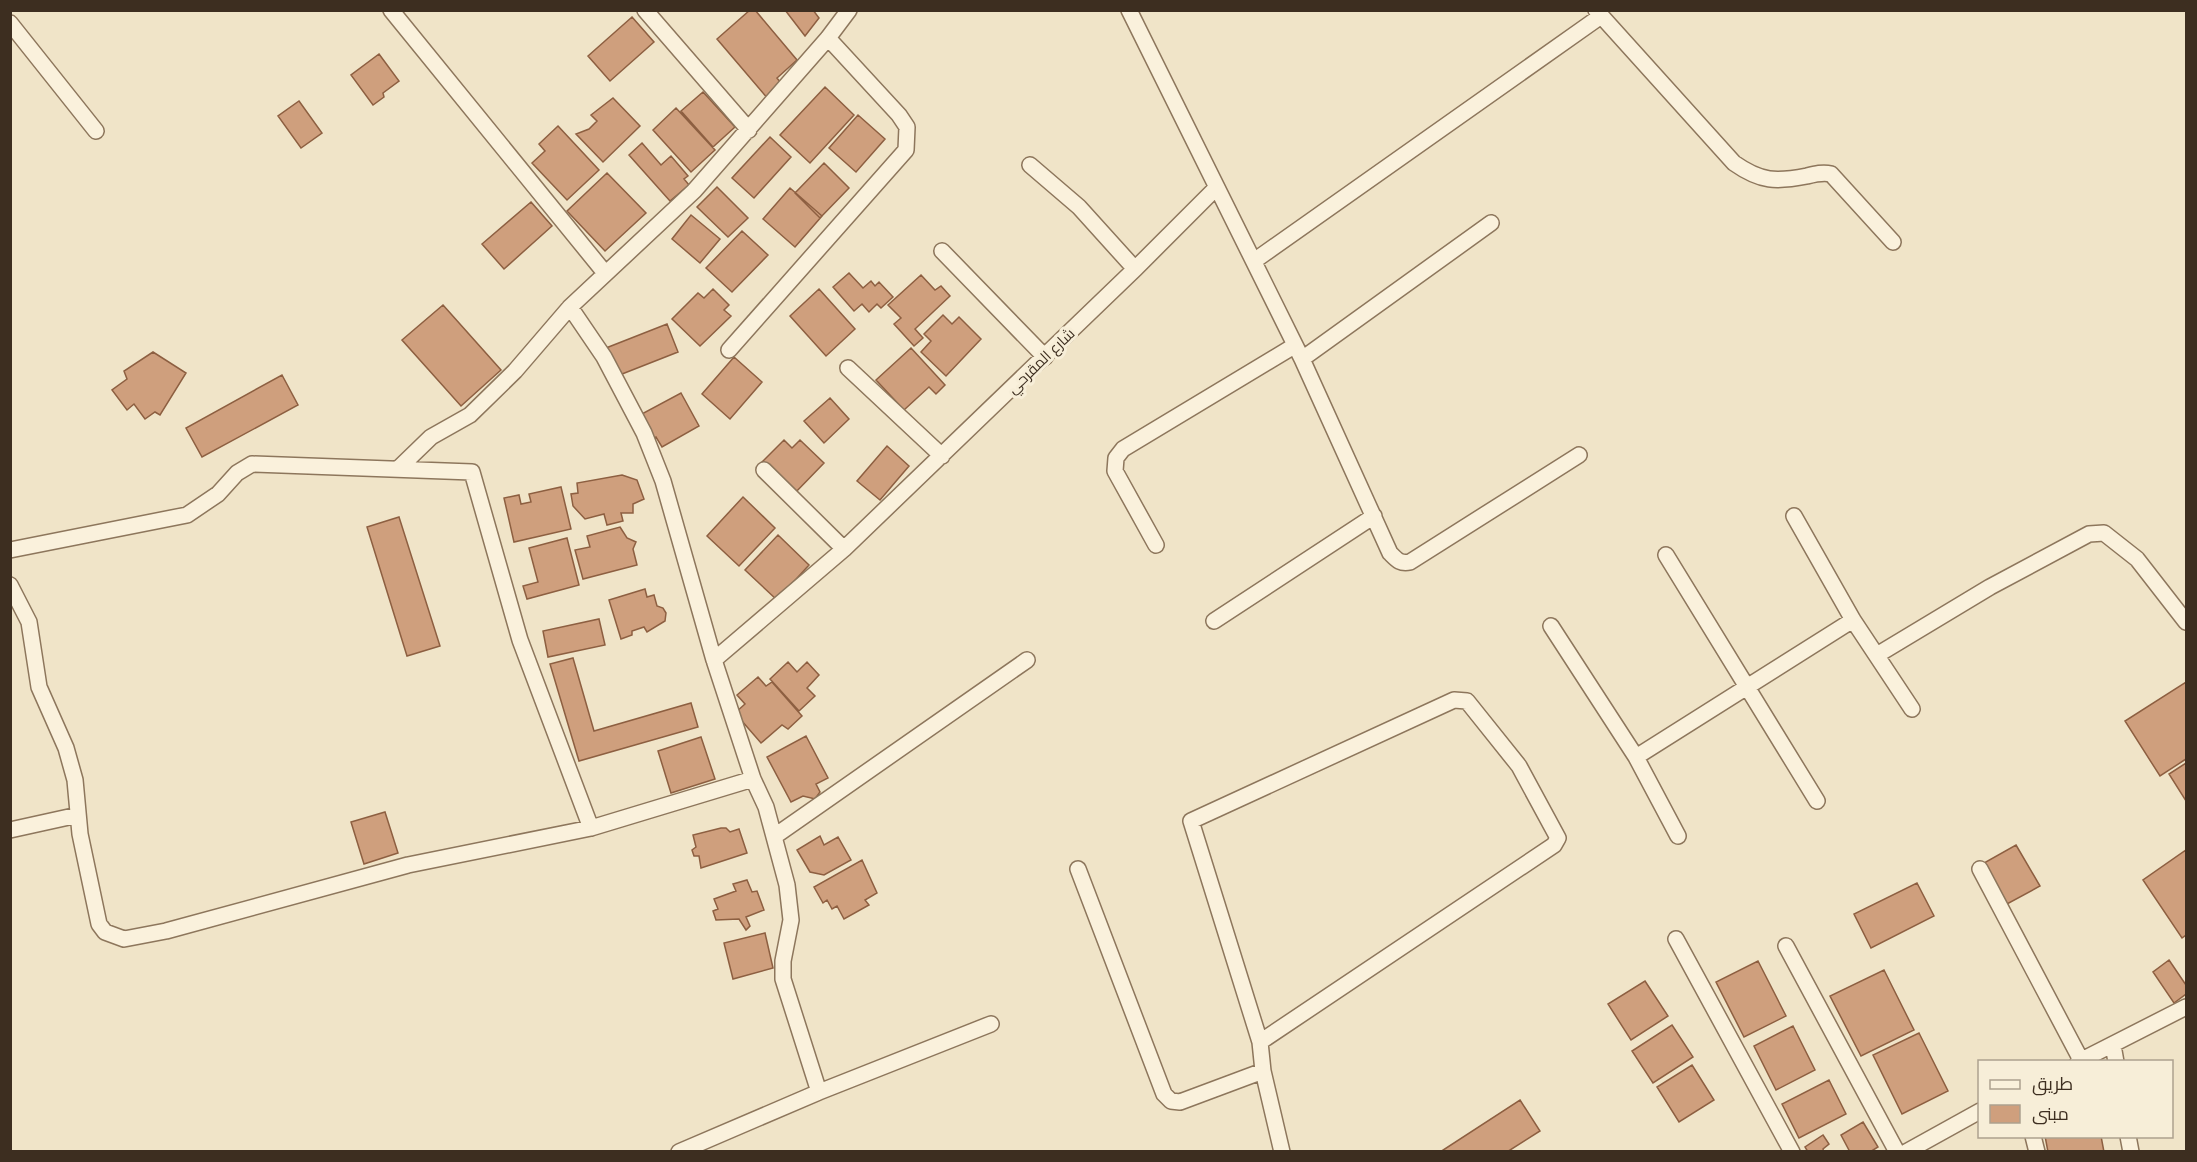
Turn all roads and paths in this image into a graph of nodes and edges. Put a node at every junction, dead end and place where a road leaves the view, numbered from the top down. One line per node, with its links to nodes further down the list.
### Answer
1 (391, 10): 17 (street)
2 (645, 10): 8 (street)
3 (849, 10): 7 (street)
4 (1129, 10): 11 (street)
5 (1599, 13): 13 (street); 15 (street)
6 (10, 23): 9 (street)
7 (828, 39): 8 (street); 19 (street)
8 (749, 130): 17 (street)
9 (96, 131)
10 (1030, 165): 16 (street)
11 (1216, 188): 15 (street); 16 (street, شارع المقرحي)
12 (1491, 222): 20 (street)
13 (1893, 242)
14 (942, 250): 21 (street)
15 (1254, 261): 20 (street)
16 (1135, 269): 21 (street, شارع المقرحي)
17 (605, 273): 18 (street)
18 (570, 308): 25 (street); 39 (street)
19 (729, 350)
20 (1298, 352): 27 (street); 29 (street)
21 (1045, 357): 24 (street, شارع المقرحي)
22 (848, 368): 24 (street)
23 (1579, 455): 27 (street)
24 (942, 456): 30 (street, شارع المقرحي)
25 (399, 468): 31 (street); 47 (street)
26 (764, 470): 30 (street)
27 (1374, 516): 35 (street)
28 (1794, 516): 34 (street)
29 (1156, 544)
30 (844, 549): 39 (street, شارع المقرحي)
31 (10, 550)
32 (1666, 555): 41 (street)
33 (10, 585): 46 (street)
34 (1853, 620): 38 (street); 41 (street)
35 (1214, 621)
36 (2187, 622): 38 (street)
37 (1551, 627): 43 (street)
38 (1877, 655): 42 (street)
39 (714, 660): 44 (street)
40 (1027, 660): 49 (street)
41 (1748, 685): 43 (street); 45 (street)
42 (1912, 709)
43 (1636, 757): 50 (street)
44 (753, 779): 47 (street); 49 (street)
45 (1818, 801)
46 (78, 815): 47 (street); 48 (street)
47 (591, 828)
48 (10, 830)
49 (775, 836): 63 (street)
50 (1678, 836)
51 (1078, 869): 62 (street)
52 (1980, 869): 59 (street)
53 (1676, 939): 67 (street)
54 (1786, 946): 68 (street)
55 (2187, 1007): 58 (street)
56 (991, 1024): 63 (street)
57 (1260, 1041): 57 (street); 62 (street)
58 (2113, 1045): 60 (street); 61 (street)
59 (2078, 1060)
60 (2081, 1060)
61 (2116, 1060)
62 (1263, 1071): 66 (street)
63 (819, 1092): 65 (street)
64 (1978, 1112): 69 (street)
65 (679, 1152)
66 (1282, 1152)
67 (1792, 1152)
68 (1897, 1152)
69 (1906, 1152)

